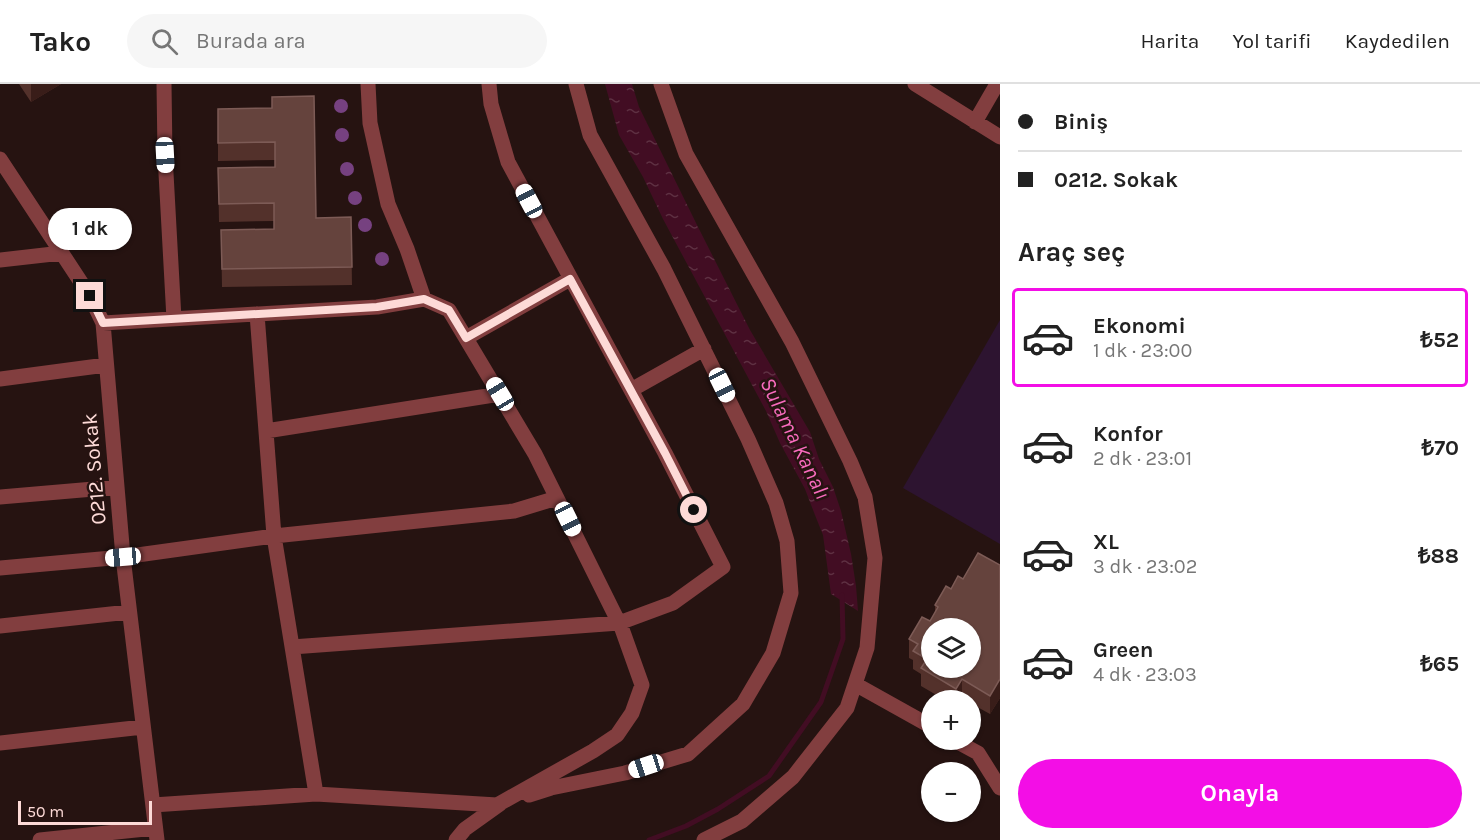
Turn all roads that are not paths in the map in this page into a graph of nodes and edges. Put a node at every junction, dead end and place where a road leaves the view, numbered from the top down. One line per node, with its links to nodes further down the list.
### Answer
1 (164, 84): 16 (street)
2 (368, 84): 14 (street)
3 (489, 84): 13 (street)
4 (576, 84): 19 (street)
5 (661, 84): 35 (street)
6 (915, 84): 8 (street)
7 (997, 84): 8 (street)
8 (975, 122): 9 (street)
9 (1000, 137)
10 (0, 159): 11 (street, 0212. Sokak)
11 (62, 253): 12 (street); 17 (street, 0212. Sokak)
12 (0, 260)
13 (570, 279): 18 (street); 22 (street)
14 (424, 299): 15 (street); 18 (street)
15 (257, 314): 16 (street); 24 (street)
16 (174, 319): 17 (street)
17 (103, 323): 20 (street, 0212. Sokak)
18 (466, 338): 23 (street)
19 (704, 350): 22 (street); 43 (street)
20 (106, 364): 21 (street); 25 (street, 0212. Sokak)
21 (0, 379)
22 (631, 390): 32 (street)
23 (500, 394): 24 (street); 27 (street)
24 (266, 431): 28 (street)
25 (117, 487): 26 (street); 29 (street, 0212. Sokak)
26 (0, 497)
27 (557, 498): 28 (street); 32 (street)
28 (274, 536): 29 (street); 34 (street)
29 (123, 557): 30 (street); 31 (street, 0212. Sokak)
30 (0, 568)
31 (129, 612): 33 (street); 37 (street, 0212. Sokak)
32 (619, 623): 34 (street); 43 (street)
33 (0, 626)
34 (292, 647): 41 (street)
35 (855, 684): 36 (street); 47 (street)
36 (921, 721)
37 (143, 728): 38 (street); 42 (street, 0212. Sokak)
38 (0, 743)
39 (972, 750): 40 (street)
40 (998, 777)
41 (316, 794): 42 (street); 43 (street)
42 (153, 805): 44 (street, 0212. Sokak)
43 (497, 805): 46 (street)
44 (156, 834): 45 (street)
45 (40, 840)
46 (456, 840)
47 (704, 840)

